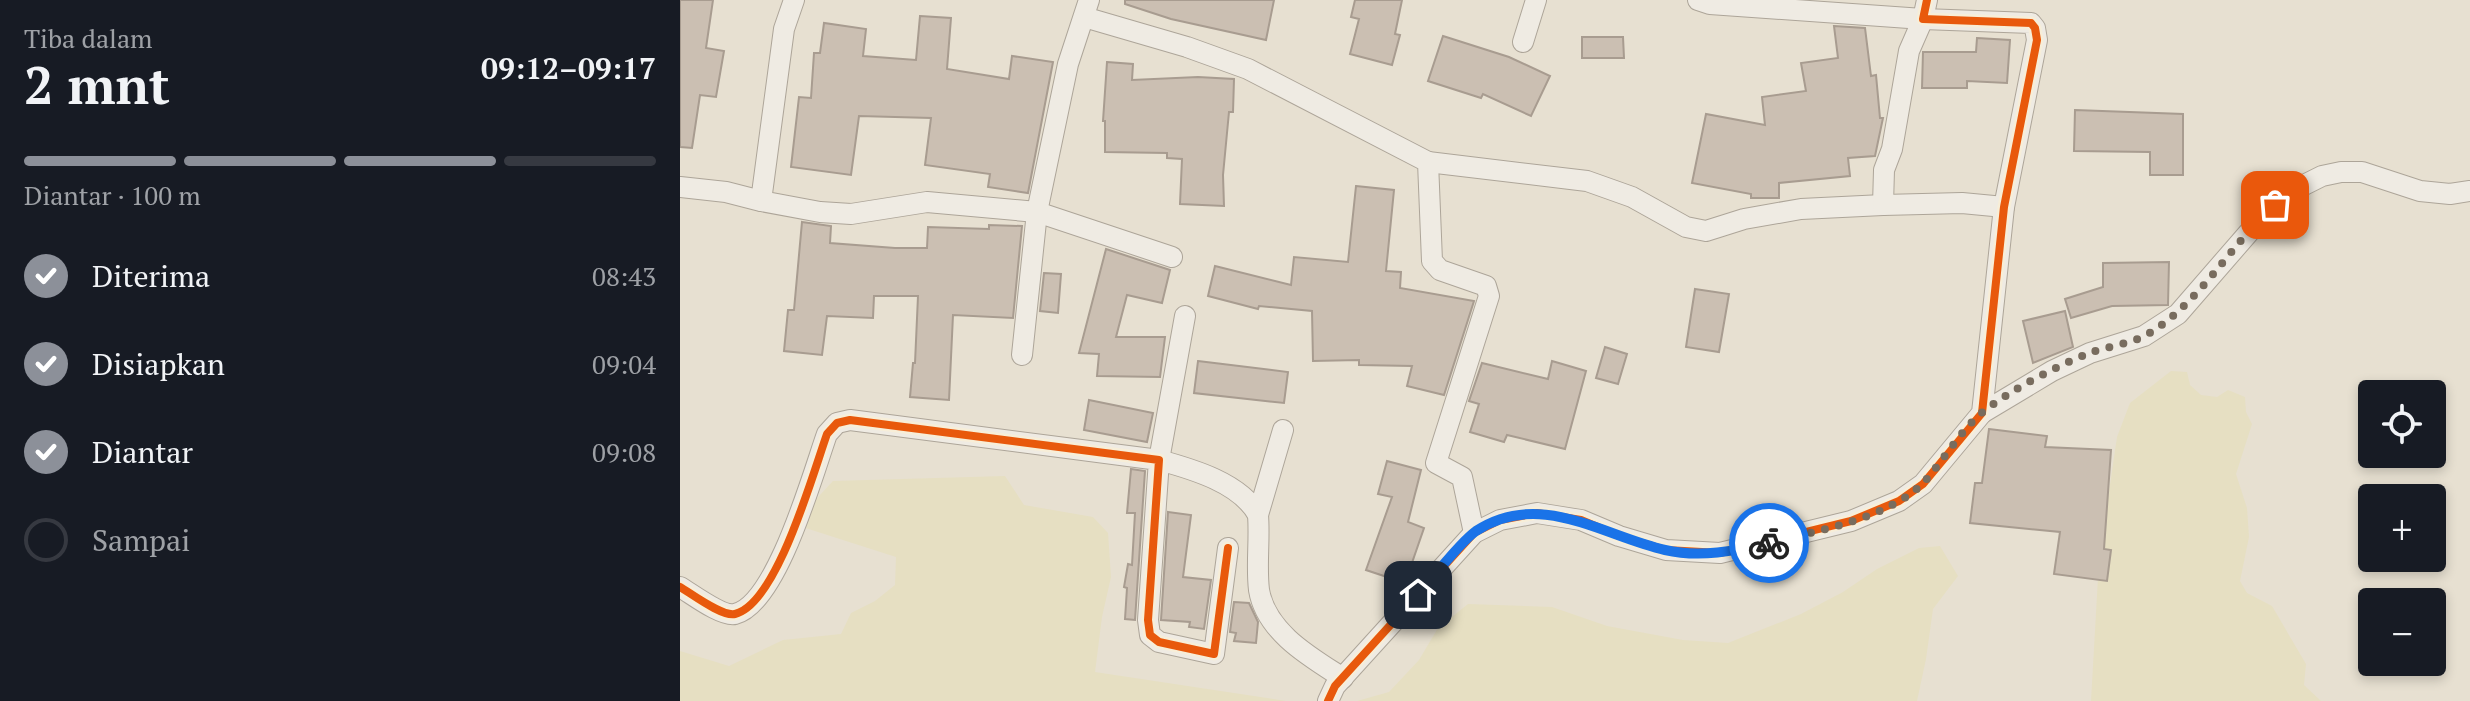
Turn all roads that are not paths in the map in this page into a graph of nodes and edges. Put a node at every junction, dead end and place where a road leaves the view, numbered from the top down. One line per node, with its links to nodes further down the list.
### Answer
1 (794, 0): 10 (street)
2 (1536, 0): 6 (street)
3 (1698, 0): 5 (street)
4 (1086, 8): 7 (street); 13 (street)
5 (1925, 10): 11 (street); 12 (street)
6 (1523, 42)
7 (1428, 162): 11 (street); 21 (street)
8 (680, 187): 10 (street)
9 (2470, 191): 17 (street)
10 (761, 201): 13 (street)
11 (1883, 205): 12 (street)
12 (2004, 207): 17 (street)
13 (1037, 212): 14 (street); 16 (street)
14 (1172, 257)
15 (1185, 316): 19 (street)
16 (1022, 355)
17 (1982, 413): 21 (street)
18 (1283, 430): 20 (street)
19 (1159, 460): 20 (street); 22 (street); 23 (street)
20 (1258, 515): 24 (street)
21 (1474, 533): 24 (street)
22 (1228, 548)
23 (680, 587)
24 (1343, 678): 25 (street)
25 (1328, 701)

